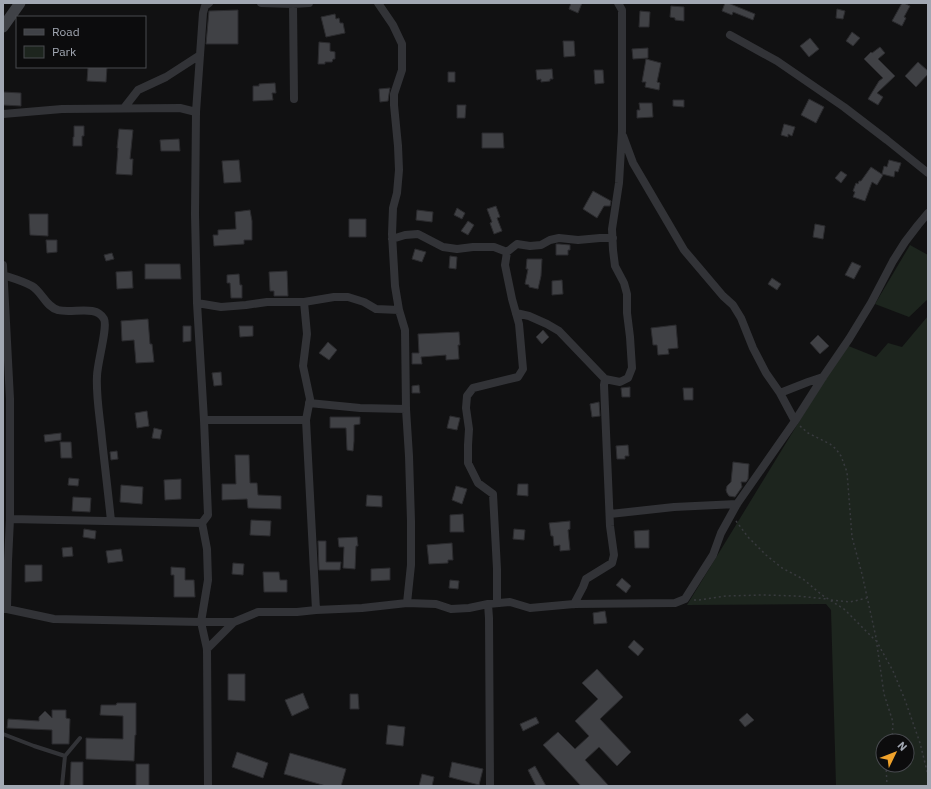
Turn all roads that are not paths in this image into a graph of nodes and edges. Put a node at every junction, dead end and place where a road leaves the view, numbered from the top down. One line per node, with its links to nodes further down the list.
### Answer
1 (20, 3): 8 (main road)
2 (209, 3): 10 (street)
3 (261, 3): 7 (street)
4 (309, 3): 7 (street)
5 (378, 3): 19 (street)
6 (618, 3): 15 (street)
7 (293, 4): 11 (street)
8 (3, 27)
9 (730, 35): 16 (street)
10 (200, 55): 12 (street); 13 (street)
11 (294, 99)
12 (124, 108): 13 (street); 14 (street)
13 (196, 112): 24 (street)
14 (3, 114)
15 (622, 131): 18 (street); 29 (street)
16 (928, 173)
17 (928, 213): 27 (street)
18 (612, 238): 20 (street); 28 (street)
19 (392, 239): 20 (street); 25 (street)
20 (507, 252): 26 (street)
21 (3, 265): 22 (street)
22 (3, 275): 37 (street); 38 (street)
23 (304, 302): 24 (street); 25 (street); 30 (street)
24 (197, 303): 32 (street)
25 (399, 310): 31 (street)
26 (516, 313): 28 (street); 41 (street)
27 (823, 377): 29 (street); 34 (street)
28 (605, 379): 36 (street)
29 (780, 393): 34 (street)
30 (309, 404): 31 (street); 33 (street)
31 (406, 408): 40 (street)
32 (204, 420): 33 (street); 39 (street)
33 (306, 420): 45 (street)
34 (794, 421): 35 (street)
35 (737, 504): 36 (street); 43 (street)
36 (610, 514): 43 (street)
37 (10, 519): 38 (street); 44 (street)
38 (111, 521): 39 (street)
39 (202, 523): 46 (street)
40 (407, 603): 42 (street); 45 (street)
41 (497, 603): 42 (street); 43 (street)
42 (488, 604): 54 (street)
43 (574, 604)
44 (5, 609): 46 (street)
45 (316, 610): 47 (street)
46 (201, 622): 47 (street); 48 (street)
47 (234, 622): 48 (street)
48 (207, 649): 53 (street)
49 (3, 734): 51 (lane)
50 (80, 738): 51 (lane)
51 (65, 756): 52 (lane)
52 (62, 786)
53 (208, 786)
54 (490, 786)

